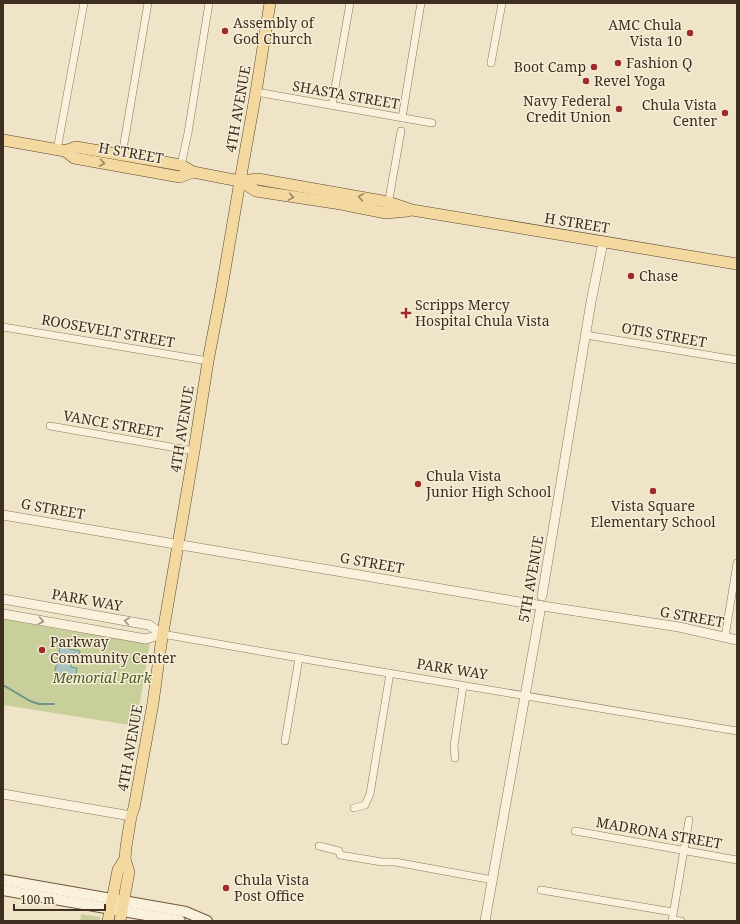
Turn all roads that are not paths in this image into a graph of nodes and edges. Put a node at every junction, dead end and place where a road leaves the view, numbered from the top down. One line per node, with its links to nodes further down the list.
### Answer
1 (84, 3): 15 (street)
2 (148, 3): 16 (street)
3 (209, 3): 17 (street)
4 (270, 3): 9 (main road, 4TH AVENUE)
5 (350, 3): 10 (street)
6 (421, 3): 11 (street)
7 (502, 3): 8 (street)
8 (491, 63)
9 (256, 92): 10 (street, SHASTA STREET); 19 (main road, 4TH AVENUE)
10 (332, 105): 11 (street, SHASTA STREET)
11 (402, 118): 12 (street, SHASTA STREET)
12 (432, 123)
13 (401, 130): 20 (street)
14 (3, 140): 15 (main road, H STREET)
15 (61, 151): 16 (main road, H STREET)
16 (120, 161): 17 (main road, H STREET); 18 (main road, H STREET)
17 (181, 166): 18 (main road, H STREET)
18 (193, 172): 19 (main road, H STREET)
19 (240, 181): 20 (main road, H STREET); 26 (main road, 4TH AVENUE)
20 (387, 207): 21 (main road, H STREET)
21 (603, 242): 22 (main road, H STREET); 24 (street, 5TH AVENUE)
22 (737, 264)
23 (3, 327): 26 (street, ROOSEVELT STREET)
24 (586, 334): 25 (street, OTIS STREET); 33 (street, 5TH AVENUE)
25 (737, 360)
26 (208, 362): 28 (main road, 4TH AVENUE)
27 (50, 426): 28 (street, VANCE STREET)
28 (194, 451): 30 (main road, 4TH AVENUE)
29 (3, 515): 30 (street, G STREET)
30 (179, 544): 33 (street, G STREET); 37 (main road, 4TH AVENUE)
31 (737, 564): 38 (street)
32 (3, 599): 34 (street, PARK WAY)
33 (541, 601): 38 (street, G STREET); 43 (street, 5TH AVENUE)
34 (74, 612): 36 (street); 37 (street, PARK WAY, one-way to 34)
35 (3, 614): 36 (street, PARK WAY, one-way to 36)
36 (71, 626): 37 (street, PARK WAY)
37 (162, 634): 40 (street, PARK WAY); 49 (main road, 4TH AVENUE)
38 (725, 637): 39 (street, G STREET)
39 (737, 640)
40 (299, 658): 41 (street, PARK WAY); 45 (street)
41 (390, 673): 42 (street, PARK WAY); 48 (street)
42 (463, 686): 43 (street, PARK WAY); 46 (street)
43 (524, 696): 44 (street, PARK WAY); 56 (street, 5TH AVENUE)
44 (737, 731)
45 (285, 741)
46 (455, 758)
47 (3, 794): 49 (street)
48 (354, 808)
49 (131, 816): 59 (main road, 4TH AVENUE)
50 (689, 820): 53 (street)
51 (576, 831): 53 (street, MADRONA STREET)
52 (319, 846): 56 (street)
53 (683, 851): 54 (street, MADRONA STREET); 60 (street)
54 (737, 860)
55 (3, 880): 59 (main road)
56 (493, 880): 64 (street, 5TH AVENUE)
57 (3, 890): 59 (main road)
58 (541, 890): 60 (street)
59 (118, 908): 61 (main road, 4TH AVENUE); 62 (main road); 63 (main road)
60 (672, 918): 65 (street)
61 (108, 921)
62 (180, 921)
63 (207, 921)
64 (486, 921)
65 (681, 921)

